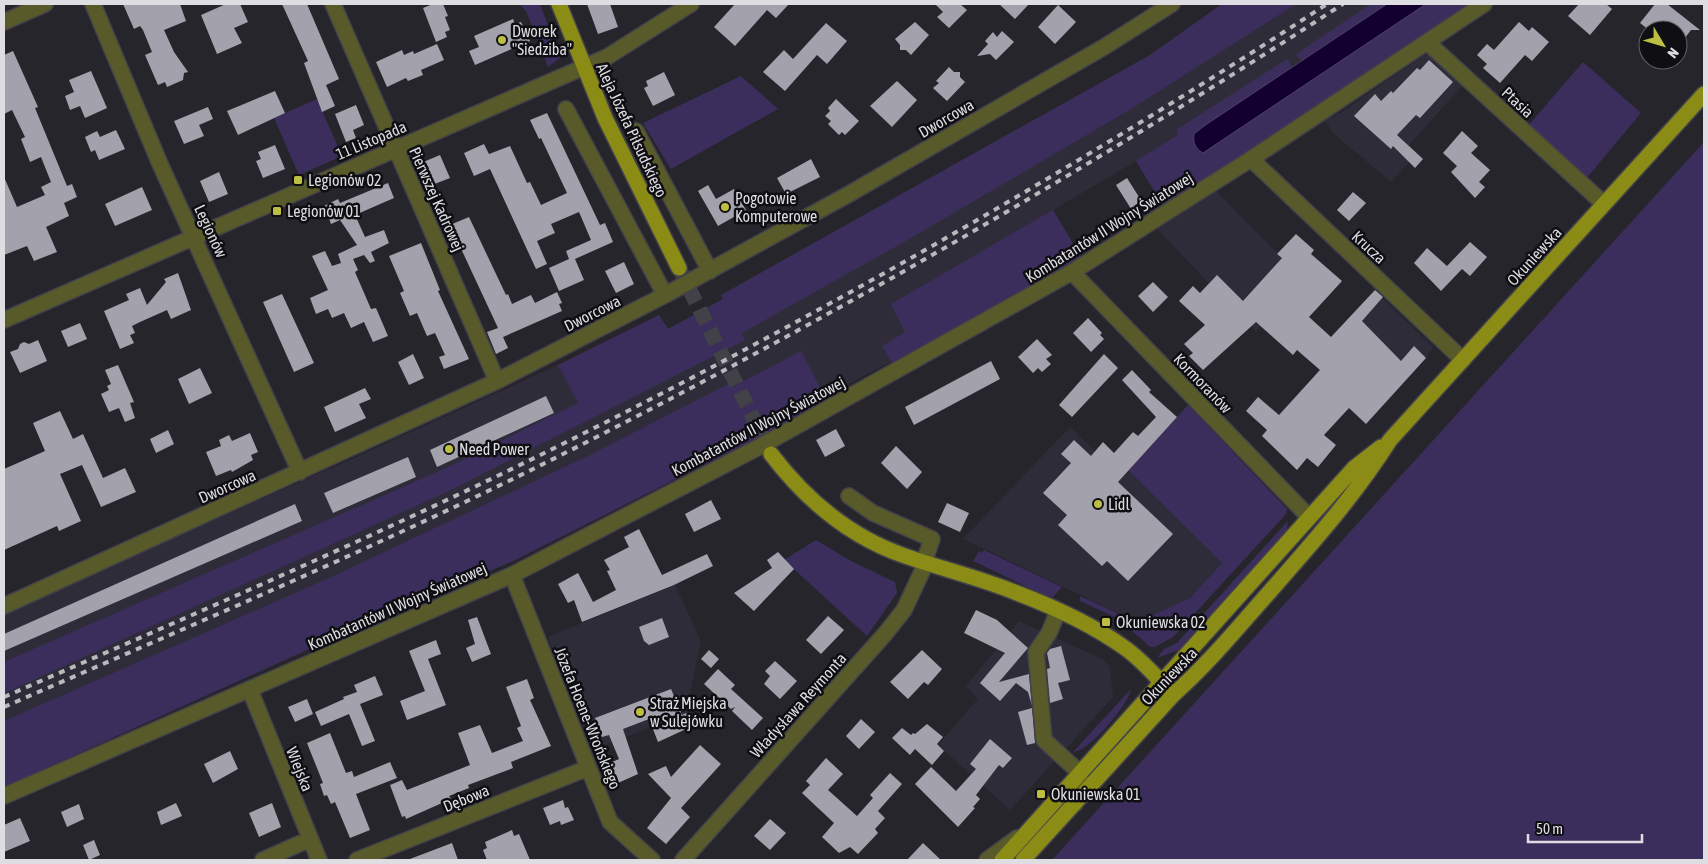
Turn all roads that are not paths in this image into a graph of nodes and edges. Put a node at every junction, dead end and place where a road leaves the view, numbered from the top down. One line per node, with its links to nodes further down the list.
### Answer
1 (45, 4): 8 (street)
2 (93, 4): 17 (street, Legionów)
3 (334, 4): 14 (street, Pierwszej Kadrowej)
4 (559, 4): 10 (main road, Aleja Józefa Piłsudskiego)
5 (691, 4): 10 (street, 11 Listopada)
6 (1172, 4): 19 (street, Dworcowa)
7 (1484, 4): 9 (street, Kombatantów II Wojny Światowej)
8 (4, 22)
9 (1428, 43): 15 (street, Kombatantów II Wojny Światowej); 16 (street, Ptasia)
10 (583, 68): 14 (street, 11 Listopada); 18 (main road, Aleja Józefa Piłsudskiego)
11 (1704, 94): 16 (main road, Okuniewska)
12 (566, 109): 21 (street)
13 (636, 131): 19 (street, Aleja Józefa Piłsudskiego)
14 (396, 149): 17 (street, 11 Listopada); 24 (street, Pierwszej Kadrowej)
15 (1251, 159): 20 (street, Kombatantów II Wojny Światowej); 23 (street, Krucza)
16 (1604, 204): 23 (main road, Okuniewska)
17 (195, 235): 22 (street, 11 Listopada); 27 (street, Legionów)
18 (679, 268)
19 (710, 271): 21 (street, Dworcowa)
20 (1072, 272): 29 (street, Kormoranów); 31 (street, Kombatantów II Wojny Światowej)
21 (665, 295): 24 (street, Dworcowa)
22 (4, 320)
23 (1463, 360): 25 (main road, Okuniewska)
24 (497, 382): 27 (street, Dworcowa)
25 (1390, 440): 29 (main road, Okuniewska); 36 (main road, Okuniewska)
26 (771, 454): 30 (main road)
27 (300, 472): 32 (street, Dworcowa)
28 (849, 496): 30 (street)
29 (1309, 517): 34 (main road, Okuniewska)
30 (925, 562): 33 (main road); 47 (street, Władysława Reymonta)
31 (512, 575): 35 (street, Kombatantów II Wojny Światowej); 37 (street, Józefa Hoene-Wrońskiego)
32 (4, 606)
33 (1058, 611): 34 (main road); 38 (street)
34 (1163, 683): 36 (main road); 38 (main road, Okuniewska)
35 (250, 690): 39 (street, Kombatantów II Wojny Światowej); 42 (street, Wiejska)
36 (1174, 694): 40 (main road, Okuniewska)
37 (588, 768): 45 (street, Dębowa); 46 (street, Józefa Hoene-Wrońskiego)
38 (1080, 773): 40 (street); 41 (main road, Okuniewska)
39 (4, 796)
40 (1075, 804): 50 (main road, Okuniewska)
41 (1030, 828): 48 (street, Okuniewska); 49 (main road, Okuniewska)
42 (310, 839): 43 (street); 44 (street, Wiejska)
43 (263, 860)
44 (319, 860)
45 (357, 860)
46 (652, 860)
47 (682, 860)
48 (987, 860)
49 (1002, 860)
50 (1023, 860)

